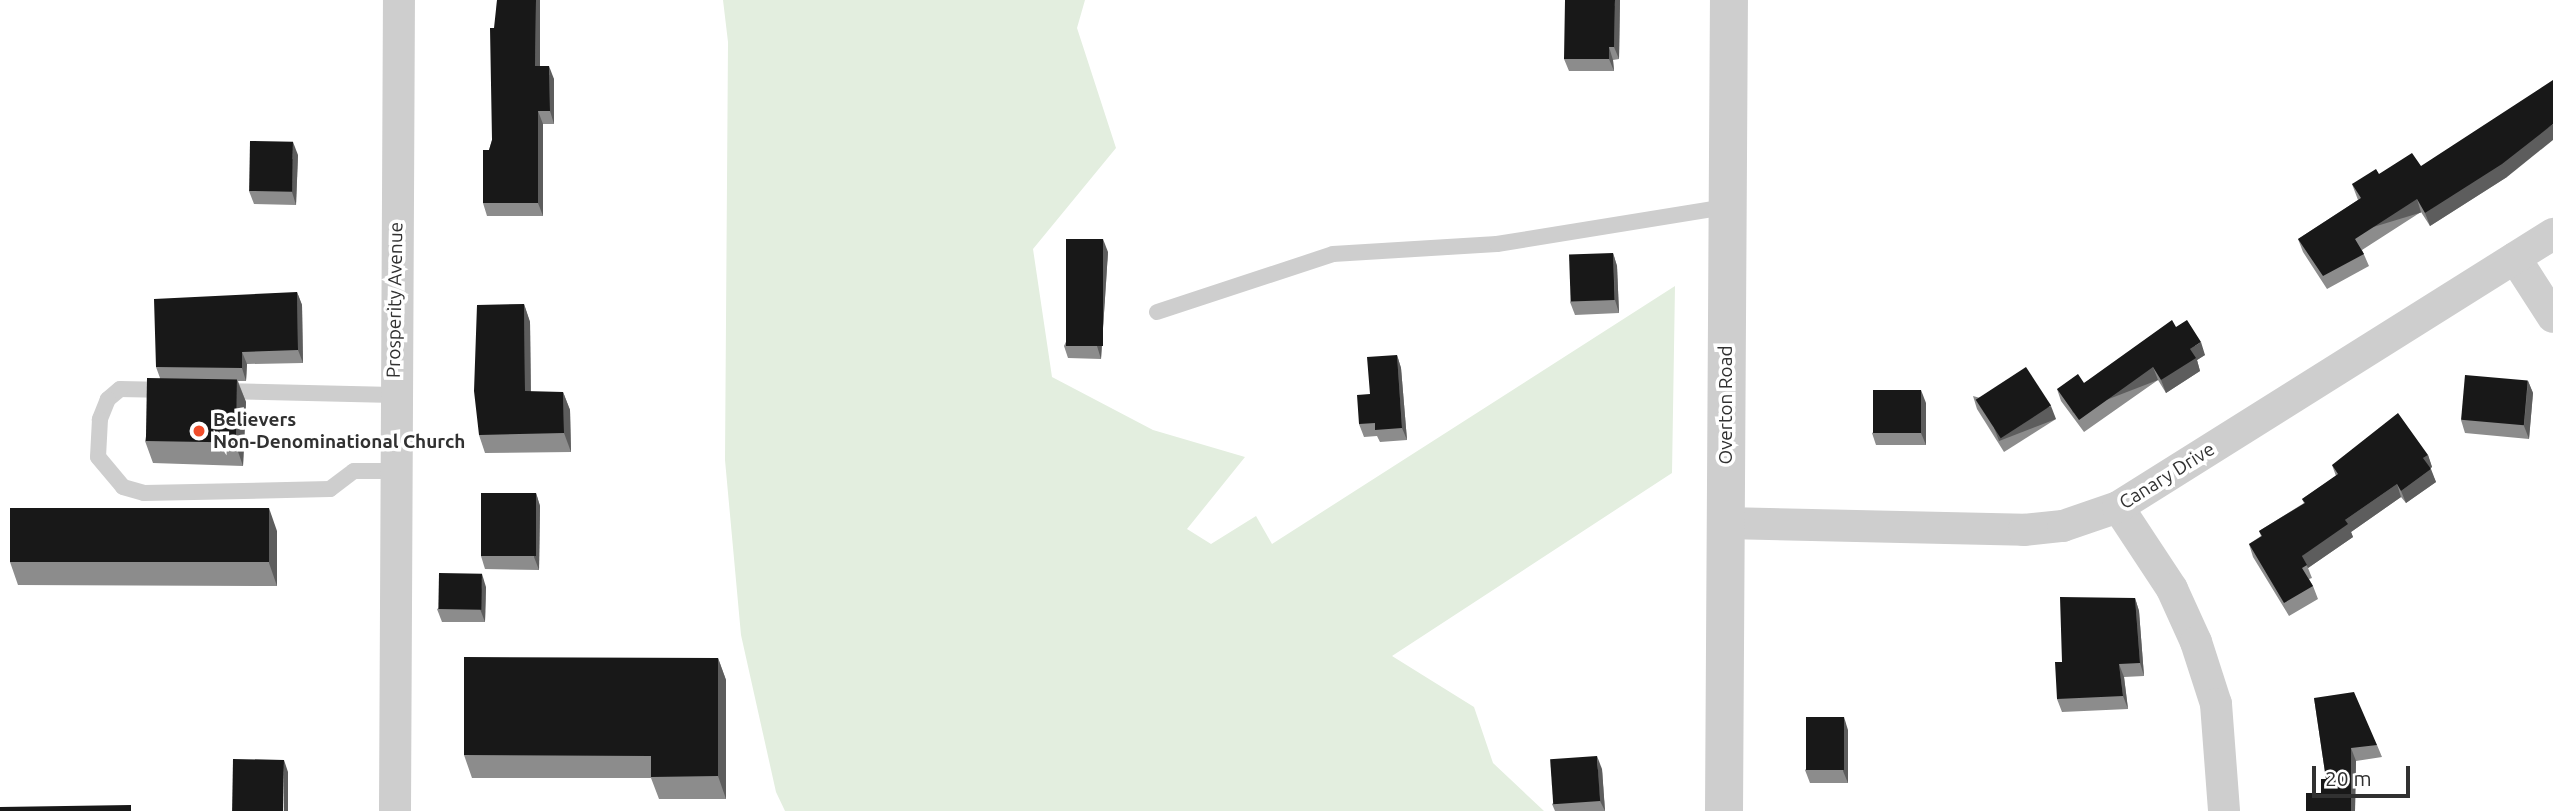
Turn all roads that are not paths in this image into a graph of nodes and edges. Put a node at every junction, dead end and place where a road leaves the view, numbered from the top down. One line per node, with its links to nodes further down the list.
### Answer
1 (399, 0): 8 (street, Prosperity Avenue)
2 (1729, 0): 3 (street, Overton Road)
3 (1726, 207): 6 (lane); 11 (street, Overton Road)
4 (2553, 234): 5 (street, Canary Drive)
5 (2515, 258): 7 (street); 10 (street, Canary Drive)
6 (1157, 313)
7 (2553, 317)
8 (394, 395): 9 (street, Prosperity Avenue); 9 (lane)
9 (394, 471): 12 (street, Prosperity Avenue)
10 (2118, 507): 11 (street, Canary Drive); 14 (street)
11 (1725, 523): 13 (street, Overton Road)
12 (395, 811)
13 (1724, 811)
14 (2224, 811)

